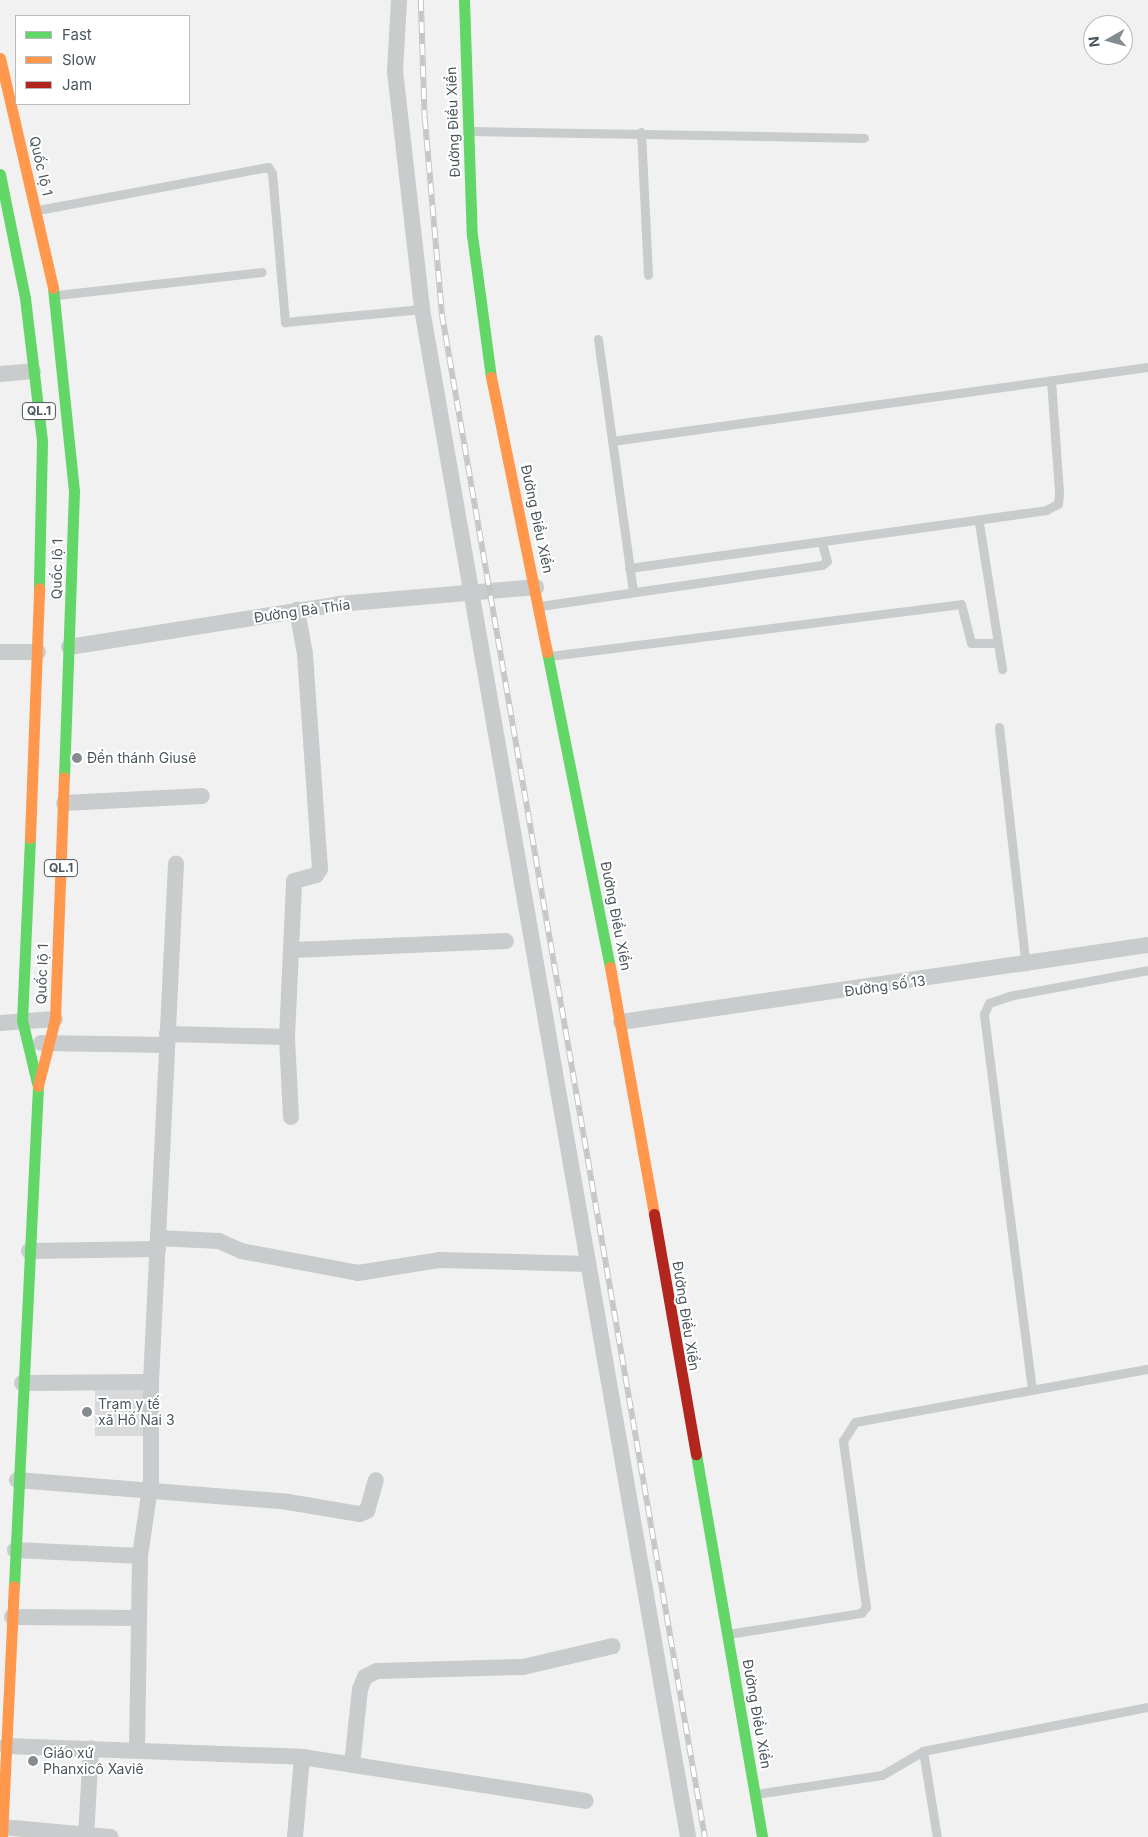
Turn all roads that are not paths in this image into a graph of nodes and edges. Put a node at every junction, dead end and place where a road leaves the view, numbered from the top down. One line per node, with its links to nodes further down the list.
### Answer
1 (399, 0): 13 (street)
2 (464, 0): 4 (main road, Đường Điều Xiển)
3 (0, 58): 8 (main road, Quốc lộ 1 / QL.1)
4 (467, 131): 5 (lane); 23 (main road, Đường Điều Xiển)
5 (642, 132): 6 (lane); 11 (lane)
6 (864, 138)
7 (0, 174): 9 (main road, Quốc lộ 1 / QL.1)
8 (36, 211): 12 (main road, Quốc lộ 1 / QL.1); 13 (lane)
9 (5, 218): 16 (main road, Quốc lộ 1 / QL.1)
10 (262, 272): 12 (lane)
11 (648, 275)
12 (55, 295): 29 (main road, Quốc lộ 1 / QL.1)
13 (422, 309): 25 (street)
14 (598, 339): 19 (lane)
15 (1148, 367): 18 (lane)
16 (33, 371): 17 (street); 31 (main road, Quốc lộ 1 / QL.1)
17 (0, 374)
18 (1051, 380): 19 (lane); 20 (lane)
19 (612, 441): 22 (lane)
20 (979, 523): 21 (lane); 28 (lane)
21 (822, 543): 22 (lane); 24 (lane)
22 (629, 568): 24 (lane)
23 (536, 587): 25 (street, Đường Bà Thía); 26 (main road, Đường Điều Xiển)
24 (633, 591): 26 (lane)
25 (471, 594): 27 (street, Đường Bà Thía); 55 (street)
26 (540, 606): 32 (main road, Đường Điều Xiển)
27 (297, 610): 29 (street, Đường Bà Thía); 40 (street)
28 (997, 643): 32 (lane); 33 (lane)
29 (70, 647): 31 (main road); 36 (main road, Quốc lộ 1 / QL.1)
30 (0, 652): 31 (street)
31 (38, 652): 44 (main road, Quốc lộ 1 / QL.1)
32 (550, 656): 45 (main road, Đường Điều Xiển)
33 (1002, 669)
34 (999, 727): 41 (lane)
35 (202, 796): 36 (street)
36 (64, 803): 43 (main road, Quốc lộ 1 / QL.1)
37 (176, 864): 48 (street)
38 (506, 941): 40 (street)
39 (1148, 945): 41 (street, Đường số 13)
40 (293, 950): 47 (street)
41 (1026, 966): 45 (street, Đường số 13)
42 (1148, 970): 59 (lane)
43 (55, 1019): 44 (street); 50 (main road, Quốc lộ 1 / QL.1)
44 (22, 1020): 46 (street); 49 (main road, Quốc lộ 1 / QL.1)
45 (621, 1022): 67 (main road, Đường Điều Xiển)
46 (0, 1023)
47 (287, 1037): 48 (street); 52 (street)
48 (167, 1040): 50 (street); 53 (street)
49 (27, 1042): 50 (street); 51 (main road, Quốc lộ 1 / QL.1)
50 (49, 1043): 51 (main road, Quốc lộ 1 / QL.1)
51 (38, 1087): 54 (main road, Quốc lộ 1 / QL.1)
52 (291, 1117)
53 (158, 1244): 54 (street); 55 (street); 57 (street)
54 (29, 1251): 58 (main road, Quốc lộ 1 / QL.1)
55 (588, 1264): 84 (street)
56 (1148, 1369): 59 (lane)
57 (151, 1382): 58 (street); 62 (street)
58 (22, 1383): 60 (main road, Quốc lộ 1 / QL.1)
59 (1032, 1390): 67 (lane)
60 (17, 1480): 62 (street); 63 (main road, Quốc lộ 1 / QL.1)
61 (376, 1480): 62 (street)
62 (148, 1492): 64 (street)
63 (14, 1550): 64 (street); 65 (main road, Quốc lộ 1 / QL.1)
64 (140, 1556): 66 (street)
65 (12, 1617): 66 (street); 69 (main road, Quốc lộ 1 / QL.1)
66 (138, 1618): 73 (street)
67 (728, 1634): 77 (main road, Đường Điều Xiển)
68 (613, 1646): 76 (street)
69 (4, 1679): 71 (main road, Quốc lộ 1 / QL.1)
70 (1148, 1707): 74 (lane)
71 (6, 1746): 72 (street); 78 (main road, Quốc lộ 1 / QL.1)
72 (91, 1748): 73 (street); 81 (street)
73 (138, 1750): 75 (street)
74 (924, 1751): 77 (lane); 86 (lane)
75 (302, 1757): 76 (street); 83 (street)
76 (352, 1765): 79 (street)
77 (756, 1794): 85 (main road, Đường Điều Xiển)
78 (2, 1795): 80 (main road, Quốc lộ 1 / QL.1)
79 (586, 1802)
80 (2, 1832): 81 (street)
81 (86, 1836): 82 (street)
82 (111, 1837)
83 (295, 1837)
84 (688, 1837)
85 (762, 1837)
86 (937, 1837)

